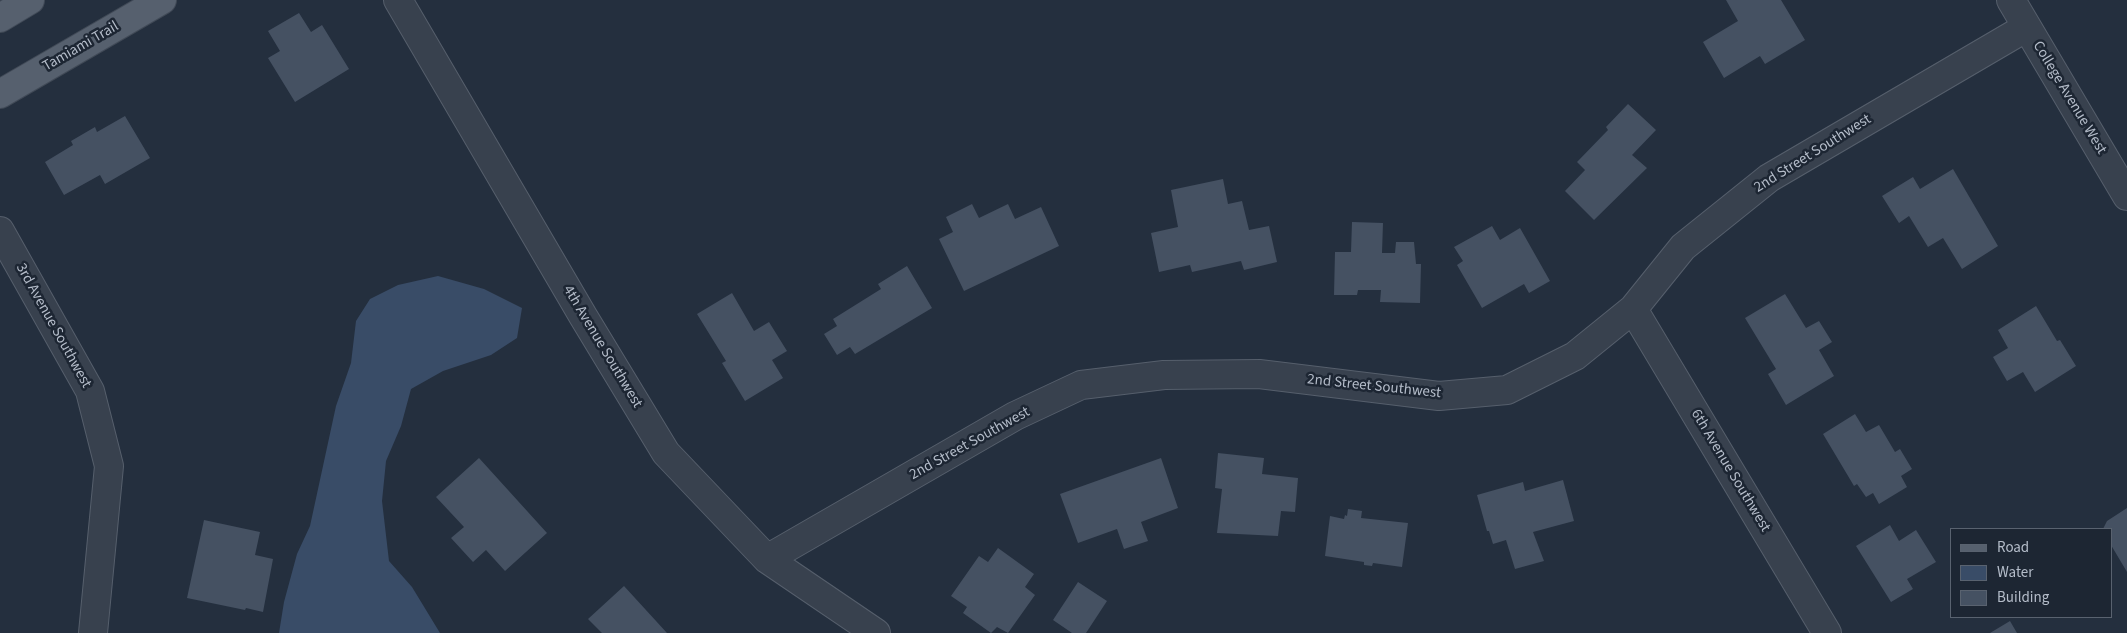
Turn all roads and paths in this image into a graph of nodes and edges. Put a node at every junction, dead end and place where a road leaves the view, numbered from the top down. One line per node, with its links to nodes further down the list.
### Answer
1 (30, 0): 5 (main road)
2 (162, 0): 7 (main road, Tamiami Trail)
3 (398, 0): 11 (street, 4th Avenue Southwest)
4 (2011, 0): 6 (street, College Avenue West)
5 (0, 18)
6 (2027, 27): 8 (street, College Avenue West); 10 (street, 2nd Street Southwest)
7 (0, 94)
8 (2127, 196)
9 (0, 231): 12 (street, 3rd Avenue Southwest)
10 (1633, 308): 11 (street, 2nd Street Southwest); 14 (street, 6th Avenue Southwest)
11 (766, 559): 13 (street, 4th Avenue Southwest)
12 (93, 633)
13 (876, 633)
14 (1827, 633)

